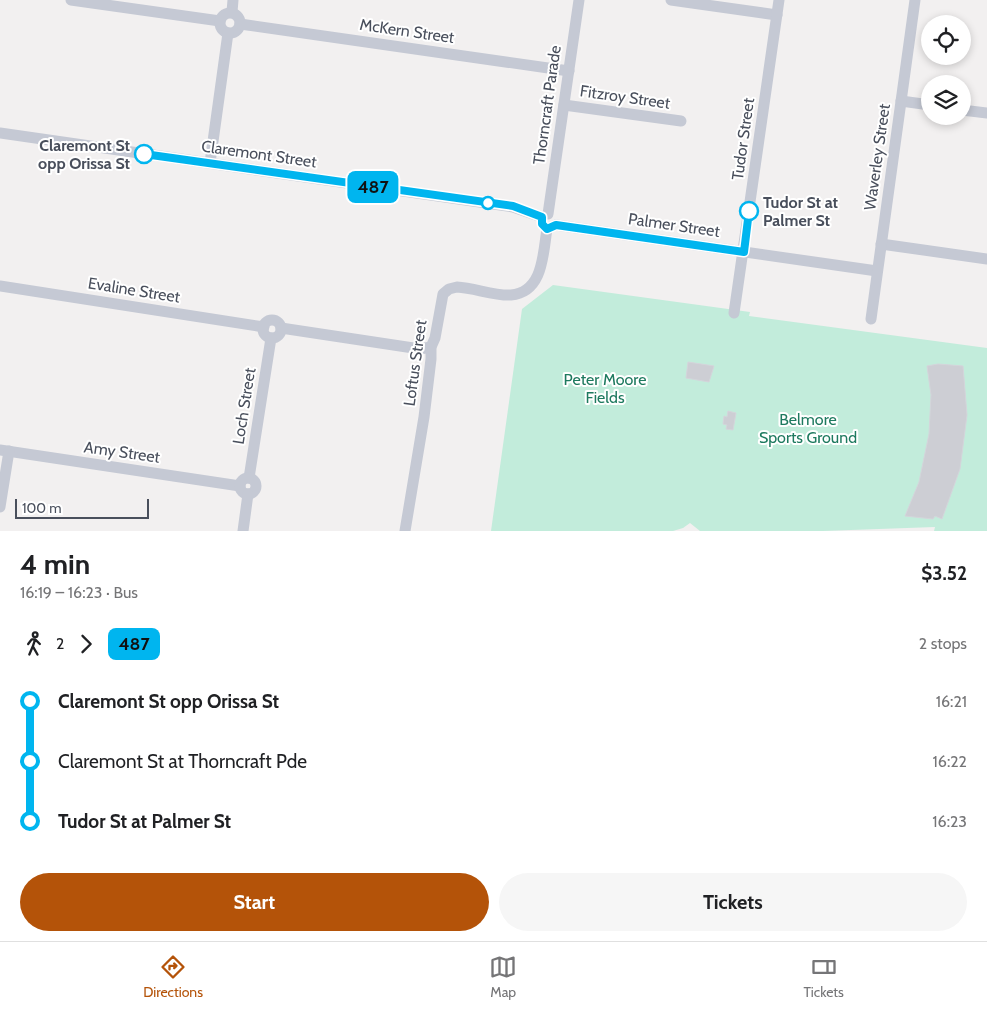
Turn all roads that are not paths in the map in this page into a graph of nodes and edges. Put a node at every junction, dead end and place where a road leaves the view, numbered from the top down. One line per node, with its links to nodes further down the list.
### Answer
1 (71, 0): 9 (street)
2 (234, 0): 7 (street)
3 (579, 0): 12 (street, Thorncraft Parade)
4 (670, 0): 8 (street)
5 (780, 0): 8 (street, Tudor Street)
6 (916, 0): 13 (street, Waverley Street)
7 (232, 12): 9 (street); 10 (street)
8 (778, 15): 24 (street, Tudor Street)
9 (220, 21): 11 (street)
10 (240, 24): 11 (street); 12 (street, McKern Street)
11 (228, 33): 20 (street)
12 (569, 71): 15 (street, Thorncraft Parade)
13 (901, 101): 14 (street); 23 (street, Waverley Street)
14 (921, 104)
15 (564, 105): 18 (street, Fitzroy Street); 21 (street, Thorncraft Parade)
16 (971, 111): 17 (street)
17 (987, 113)
18 (681, 122)
19 (0, 133): 20 (street, Claremont Street)
20 (210, 163): 21 (street, Claremont Street)
21 (545, 216): 22 (street)
22 (551, 227): 24 (street, Palmer Street); 33 (street, Loftus Street)
23 (881, 244): 25 (street); 26 (street, Waverley Street)
24 (744, 252): 26 (street, Palmer Street); 28 (street, Tudor Street)
25 (987, 259)
26 (877, 271): 29 (street, Waverley Street)
27 (0, 286): 30 (street, Evaline Street)
28 (734, 312)
29 (871, 319)
30 (264, 327): 31 (street); 32 (street)
31 (281, 328): 32 (street); 33 (street)
32 (271, 338): 35 (street, Loch Street)
33 (431, 347): 40 (street, Loftus Street)
34 (4, 451): 36 (street, Amy Street); 38 (street)
35 (249, 478): 36 (street); 37 (street)
36 (240, 486): 37 (street)
37 (248, 494): 39 (street)
38 (0, 507)
39 (242, 531)
40 (405, 531)

